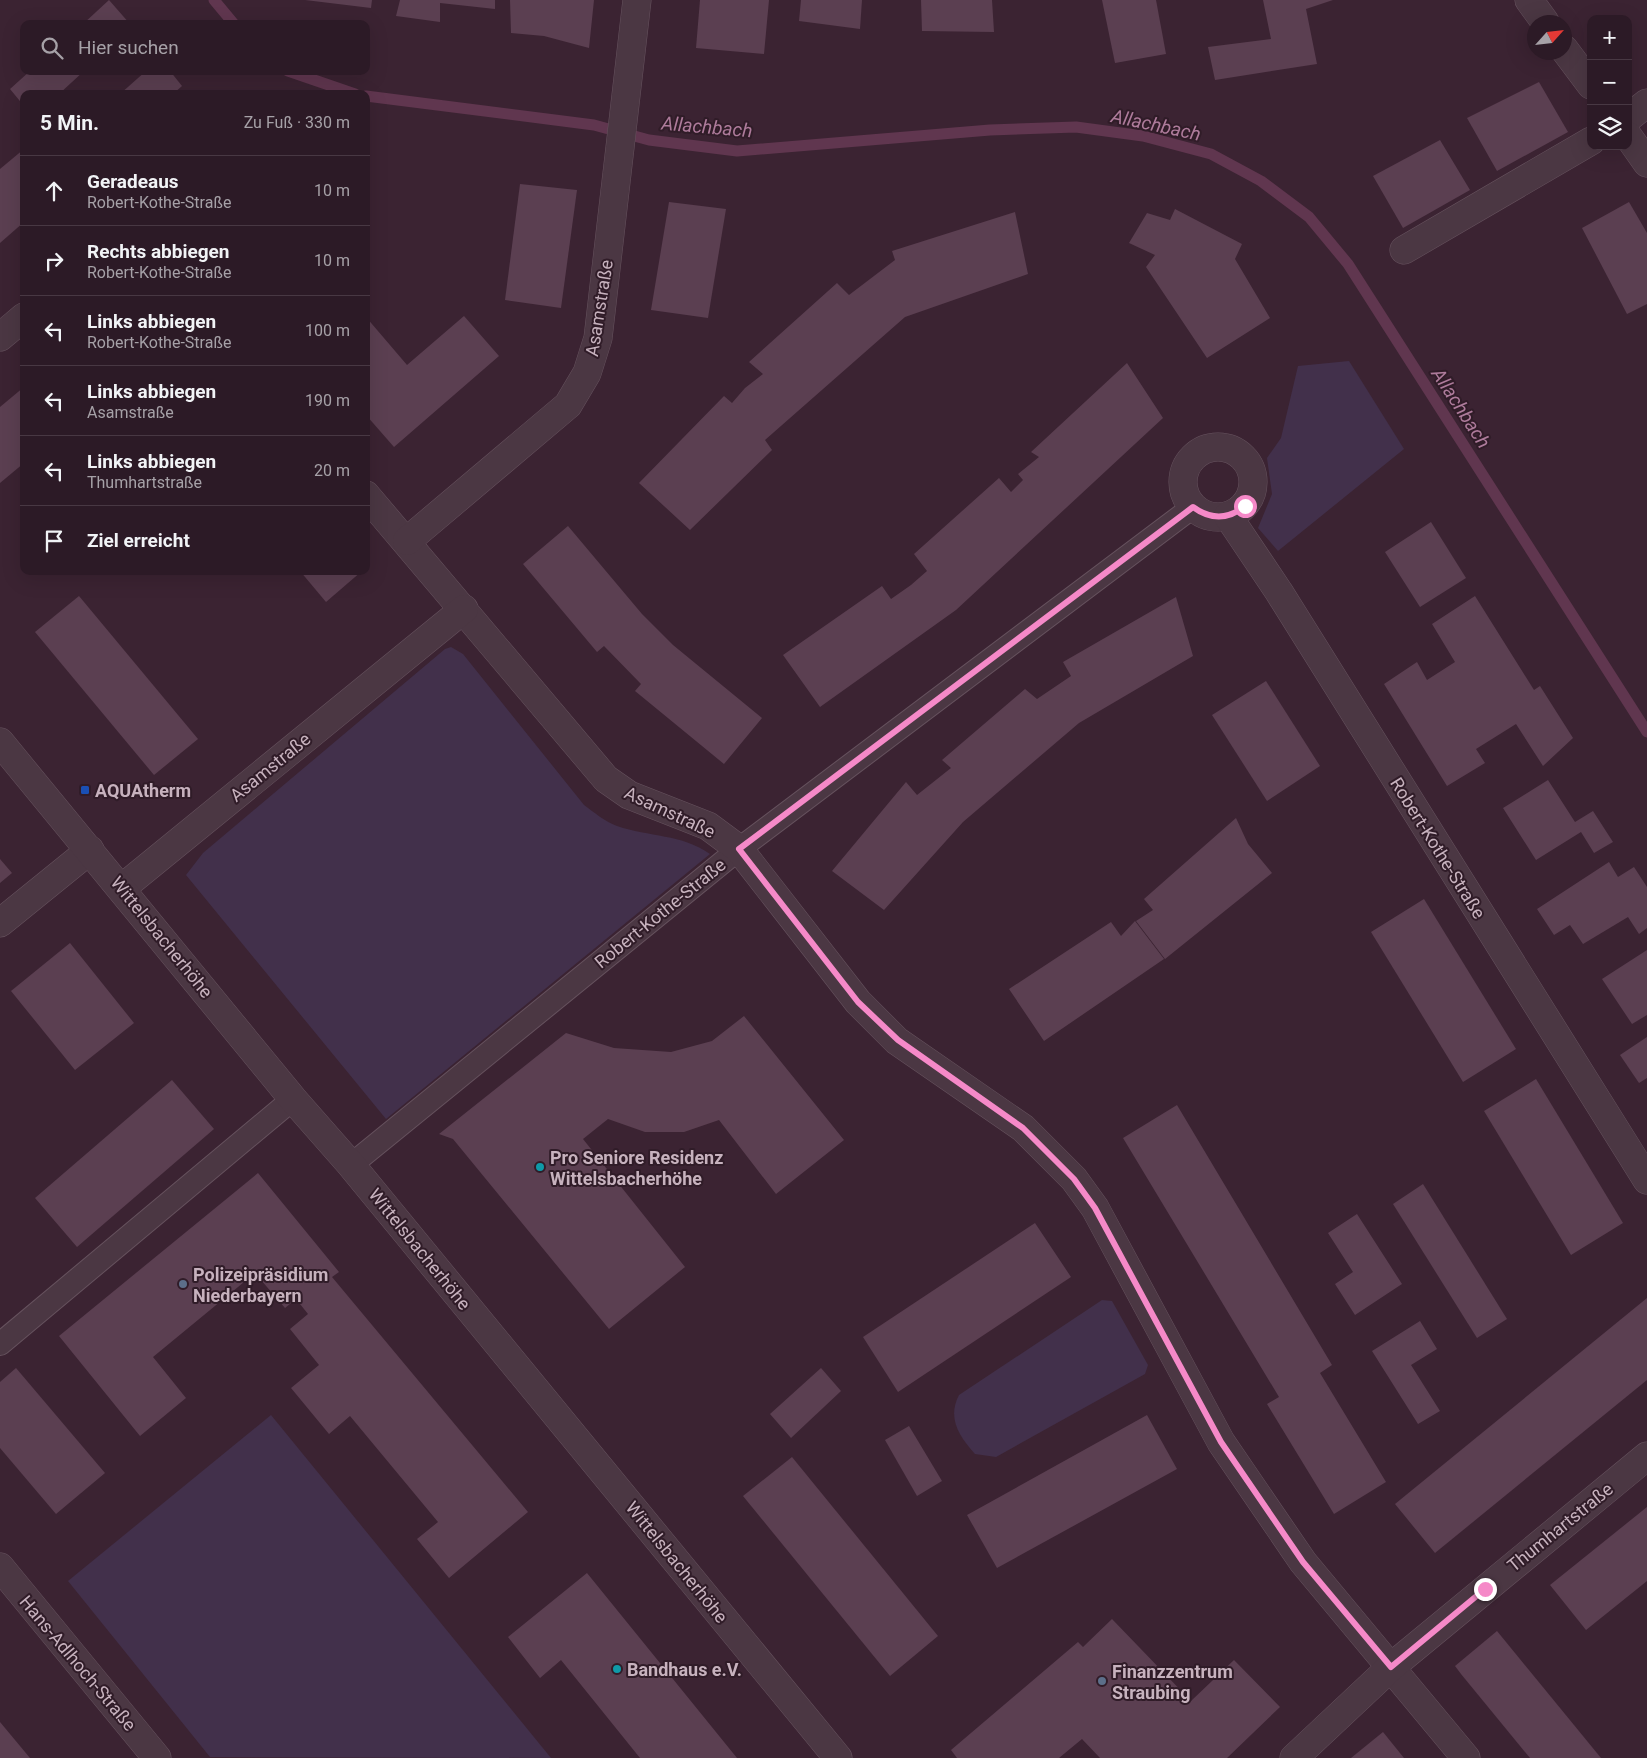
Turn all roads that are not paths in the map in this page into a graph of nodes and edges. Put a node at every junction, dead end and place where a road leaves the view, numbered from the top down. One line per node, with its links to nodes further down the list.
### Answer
1 (637, 0): 17 (street, Asamstraße)
2 (1528, 0): 3 (street)
3 (1540, 15)
4 (1572, 60): 5 (street)
5 (1587, 80)
6 (1647, 103): 7 (street)
7 (1632, 115)
8 (1632, 142): 10 (street)
9 (1587, 144): 11 (street)
10 (1647, 163)
11 (1404, 250)
12 (20, 320): 13 (street)
13 (0, 337)
14 (370, 499): 17 (street, Asamstraße)
15 (1193, 507): 16 (street); 16 (street); 20 (lane, Robert-Kothe-Straße)
16 (1228, 516): 26 (street, Robert-Kothe-Straße)
17 (407, 541): 18 (street, Asamstraße)
18 (464, 609): 20 (street, Asamstraße); 22 (street, Asamstraße)
19 (0, 742): 21 (street, Wittelsbacherhöhe)
20 (739, 849): 25 (lane, Robert-Kothe-Straße); 30 (street, Asamstraße)
21 (90, 850): 22 (street, Wittelsbacherhöhe); 23 (street)
22 (122, 888): 24 (street, Wittelsbacherhöhe)
23 (0, 923)
24 (293, 1099): 25 (street, Wittelsbacherhöhe); 27 (lane)
25 (351, 1165): 32 (street, Wittelsbacherhöhe)
26 (1647, 1180)
27 (0, 1344)
28 (1647, 1456): 30 (street, Thumhartstraße)
29 (0, 1567): 31 (street, Hans-Adlhoch-Straße)
30 (1391, 1667): 33 (street, Thumhartstraße); 34 (street, Asamstraße)
31 (157, 1758)
32 (838, 1758)
33 (1294, 1758)
34 (1466, 1758)

